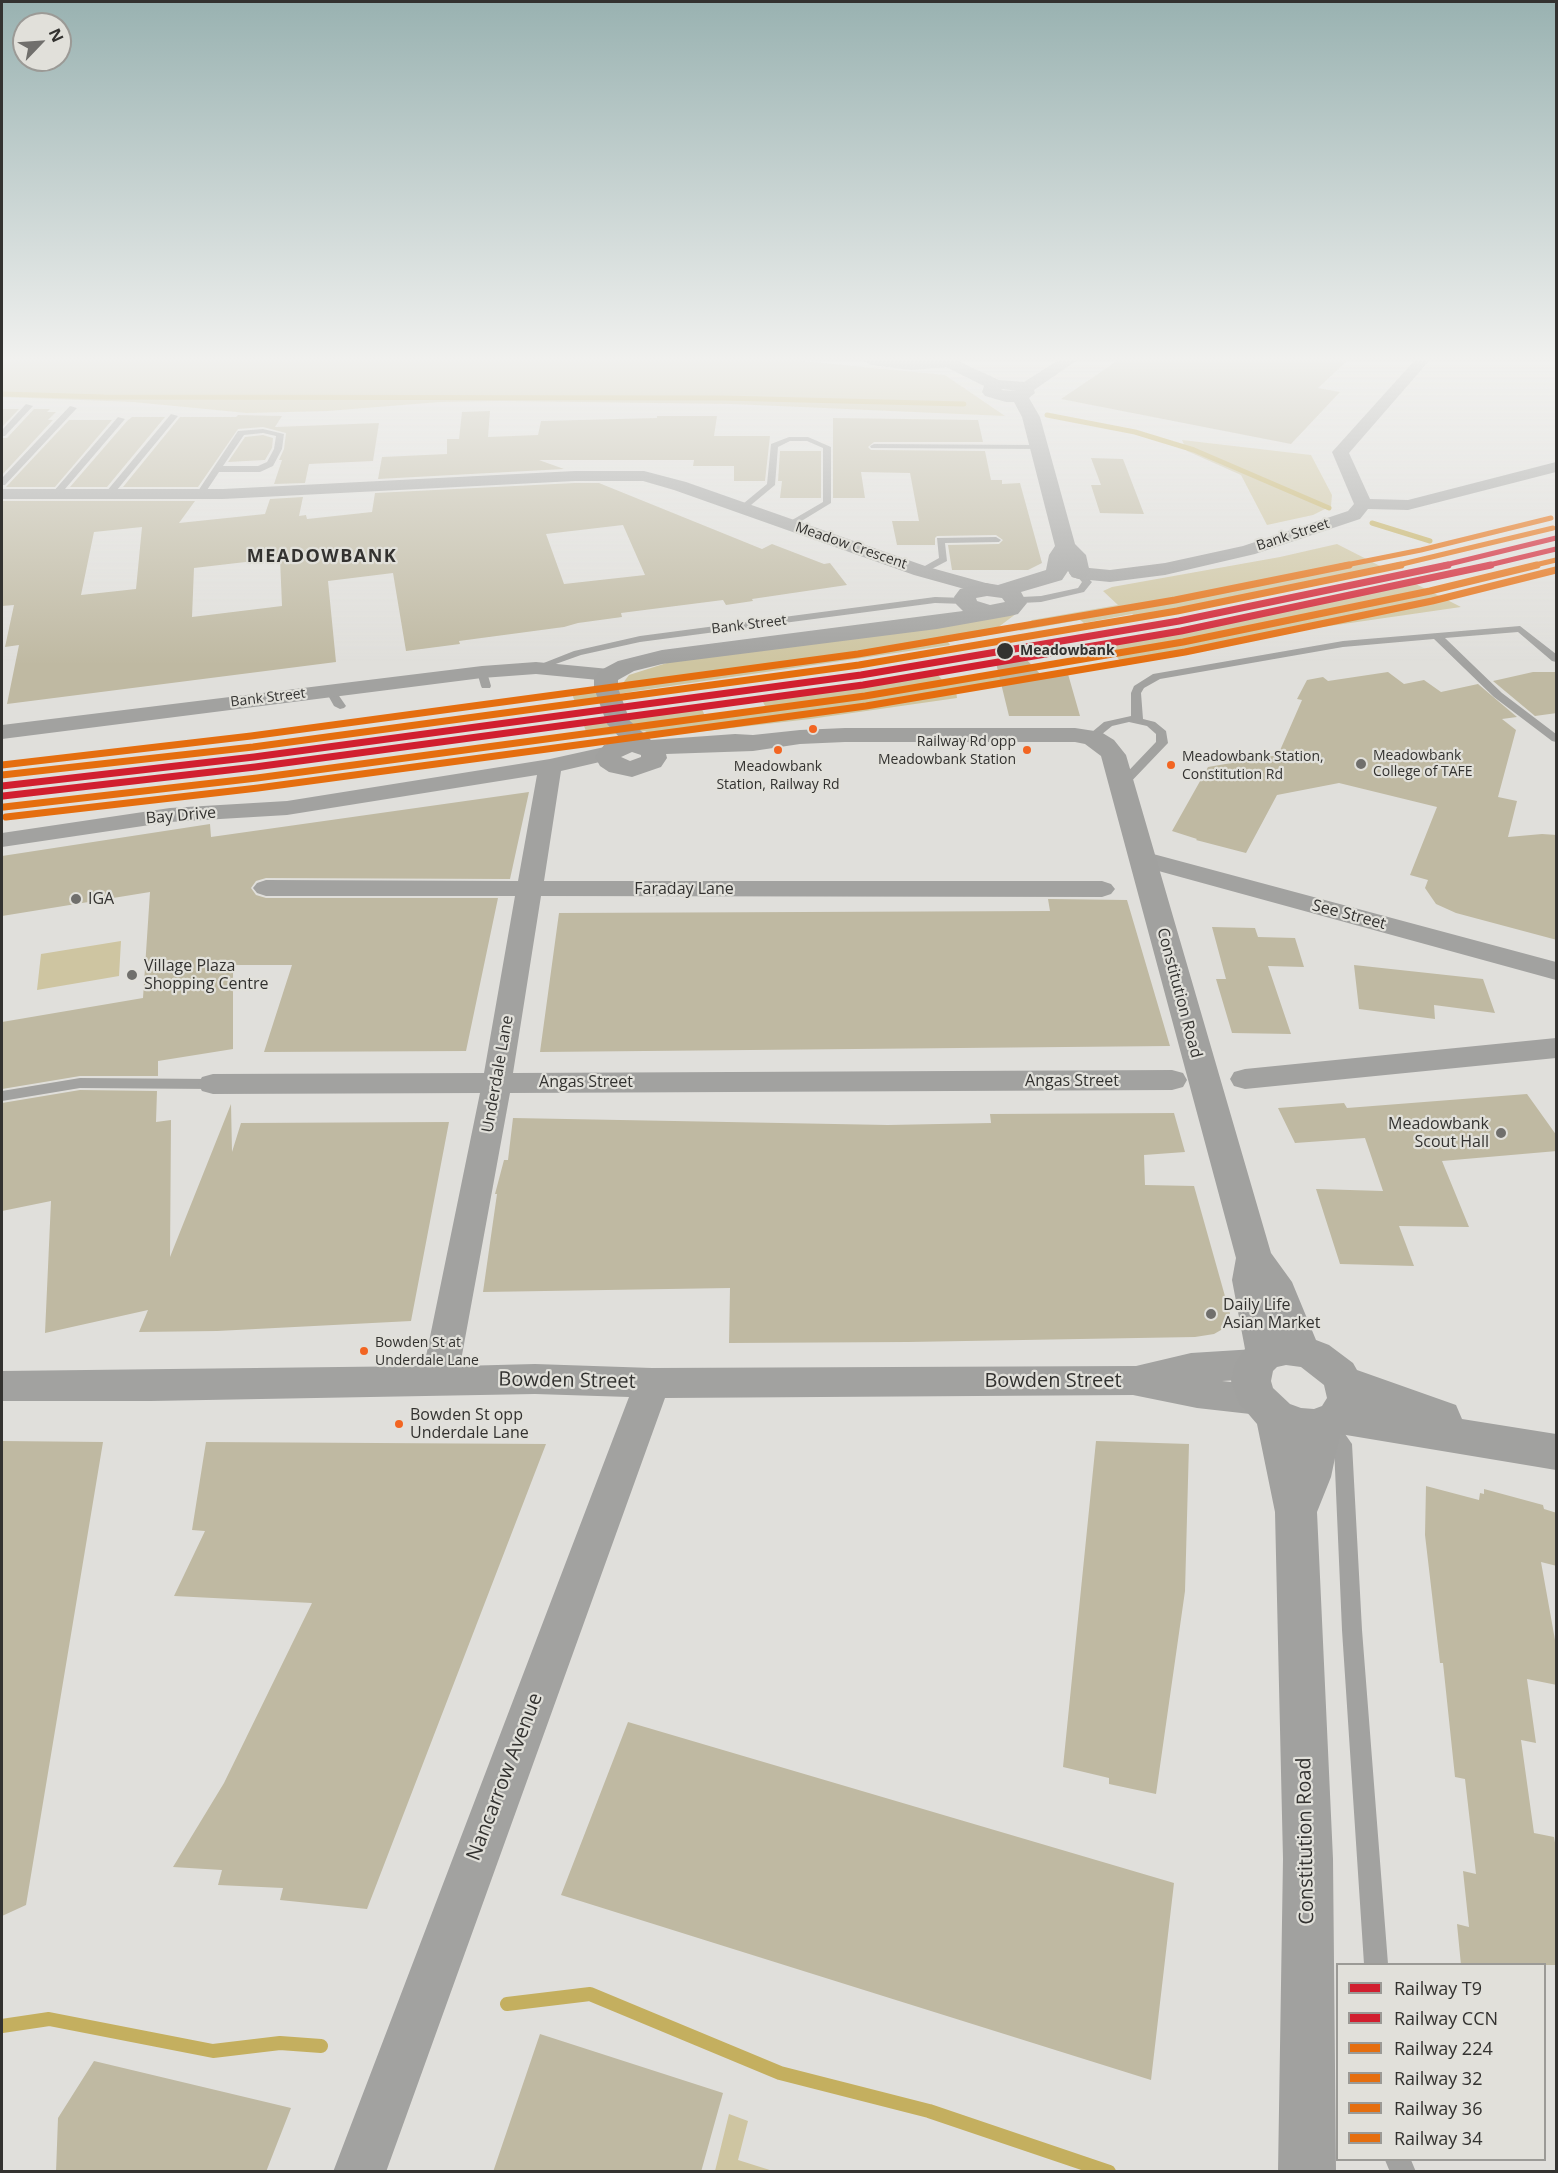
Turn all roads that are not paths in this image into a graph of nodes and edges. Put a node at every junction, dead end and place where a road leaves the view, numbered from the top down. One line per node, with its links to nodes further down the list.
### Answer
1 (21, 462): 12 (lane)
2 (83, 462): 14 (lane)
3 (135, 462): 15 (lane)
4 (221, 462): 11 (lane)
5 (271, 462): 11 (lane)
6 (773, 462): 19 (lane)
7 (827, 462): 20 (lane)
8 (1043, 462): 23 (main road)
9 (1345, 462): 18 (street)
10 (1557, 467): 18 (street)
11 (217, 469): 16 (lane)
12 (2, 483)
13 (680, 486): 16 (street, Meadow Crescent); 17 (street, Meadow Crescent); 19 (street, Meadow Crescent)
14 (56, 494): 15 (street, Meadow Crescent); 17 (street, Meadow Crescent)
15 (109, 494): 16 (street, Meadow Crescent)
16 (200, 494)
17 (2, 496)
18 (1363, 504): 23 (street, Bank Street)
19 (742, 508): 20 (street, Meadow Crescent)
20 (790, 525): 22 (street, Meadow Crescent)
21 (996, 540): 22 (lane)
22 (921, 571): 24 (street, Meadow Crescent)
23 (1070, 576): 24 (main road, Bank Street)
24 (989, 598): 25 (main road, Bank Street); 25 (main road, Bank Street); 28 (lane, Bank Street)
25 (912, 623): 29 (main road, Bank Street)
26 (1435, 635): 27 (lane); 30 (lane); 33 (lane)
27 (1557, 659)
28 (536, 668): 29 (street, Bank Street); 31 (street, Bank Street)
29 (608, 682): 34 (main road)
30 (1137, 720): 32 (lane); 36 (lane)
31 (2, 732)
32 (1092, 737): 34 (main road); 36 (main road, Constitution Road)
33 (1557, 739)
34 (627, 747): 35 (street, Bay Drive)
35 (549, 771): 37 (street, Bay Drive); 40 (street, Underdale Lane)
36 (1121, 785): 38 (main road, Constitution Road)
37 (2, 840)
38 (1142, 859): 42 (street, See Street); 49 (main road, Constitution Road)
39 (266, 888): 40 (street, Faraday Lane)
40 (530, 888): 41 (street, Faraday Lane); 46 (street, Underdale Lane)
41 (1102, 889)
42 (1557, 971)
43 (1557, 1048): 44 (street)
44 (1245, 1079)
45 (1172, 1080): 46 (street, Angas Street)
46 (497, 1082): 47 (street, Angas Street); 50 (street, Underdale Lane)
47 (213, 1084): 48 (lane, Angas Street)
48 (2, 1096)
49 (1271, 1377): 51 (street, Bowden Street); 53 (main road); 53 (main road); 55 (main road, Constitution Road)
50 (439, 1380): 51 (street, Bowden Street); 52 (street, Bowden Street)
51 (652, 1383): 57 (street, Nancarrow Avenue)
52 (2, 1386)
53 (1341, 1421): 54 (main road); 54 (main road); 55 (main road, Constitution Road); 56 (lane)
54 (1542, 1449)
55 (1296, 1512): 58 (main road, Constitution Road)
56 (1376, 1963)
57 (359, 2172)
58 (1307, 2172)

